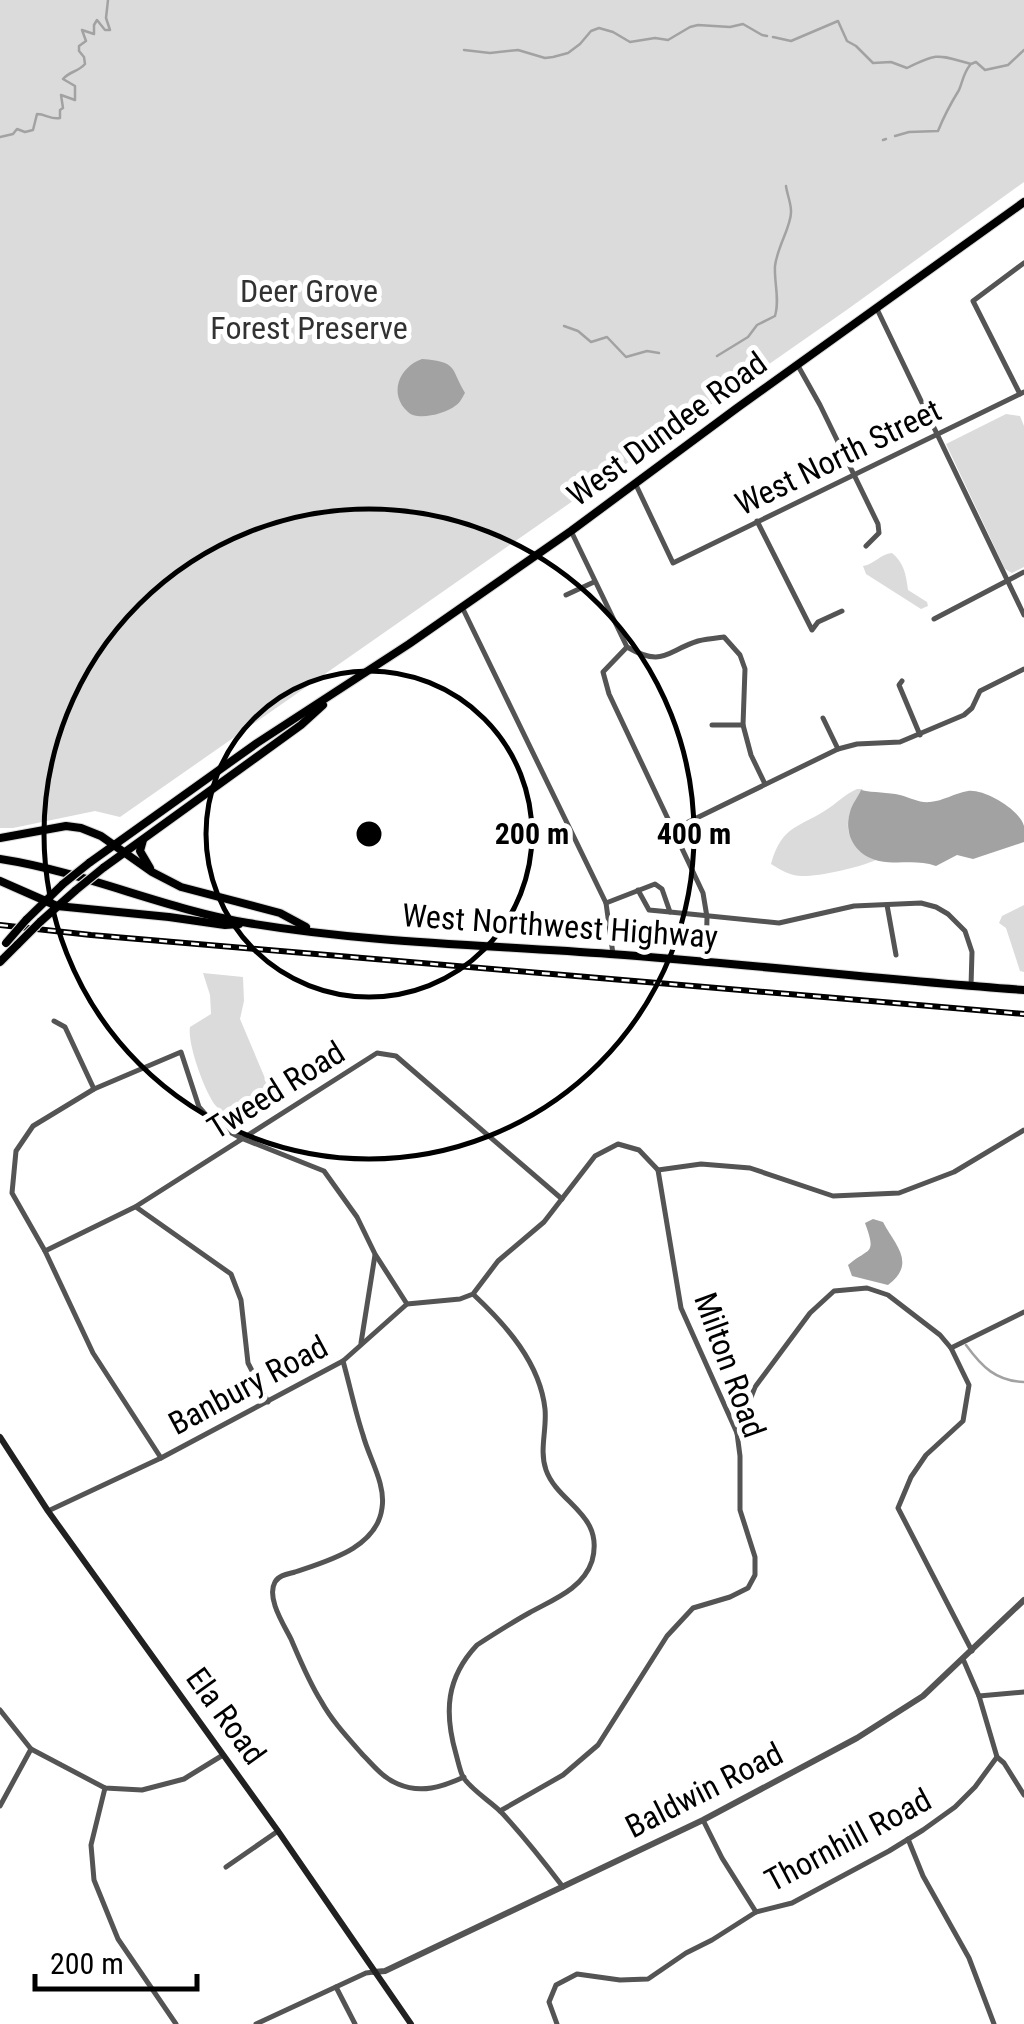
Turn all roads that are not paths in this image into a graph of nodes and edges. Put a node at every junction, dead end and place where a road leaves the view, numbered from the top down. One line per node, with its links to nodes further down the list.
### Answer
1 (1022, 204): 2 (street); 4 (main road, West Dundee Road)
2 (1024, 215)
3 (1024, 263): 6 (street)
4 (876, 307): 5 (main road, West Dundee Road); 7 (street)
5 (797, 364): 8 (street); 9 (main road, West Dundee Road)
6 (1022, 392): 7 (street, West North Street)
7 (937, 434): 8 (street, West North Street); 14 (street)
8 (854, 474): 10 (street, West North Street); 12 (street)
9 (635, 483): 10 (street, West North Street); 11 (main road, West Dundee Road)
10 (757, 521): 18 (street)
11 (571, 531): 15 (street); 17 (main road, West Dundee Road)
12 (866, 546)
13 (1024, 572): 14 (street)
14 (1008, 580): 19 (street); 20 (street)
15 (594, 582): 16 (street); 21 (street)
16 (566, 595)
17 (462, 608): 24 (main road, West Dundee Road); 42 (street)
18 (842, 611)
19 (1024, 615)
20 (934, 618)
21 (627, 647): 27 (street); 31 (street)
22 (1024, 669): 28 (street)
23 (902, 682): 28 (street)
24 (338, 692): 33 (main road, West Dundee Road); 34 (main road, West Dundee Road)
25 (824, 718): 29 (street)
26 (712, 725): 27 (street)
27 (742, 725): 30 (street)
28 (920, 735): 29 (street)
29 (838, 749): 30 (street)
30 (765, 784): 31 (street)
31 (674, 828): 46 (street)
32 (0, 838): 34 (main road)
33 (144, 838): 35 (main road, West Dundee Road); 37 (main road)
34 (112, 844): 35 (main road); 41 (main road, West Dundee Road, bridge)
35 (123, 852): 37 (main road); 44 (main road, West Dundee Road, bridge)
36 (0, 859): 48 (main road, West Northwest Highway)
37 (152, 872): 49 (main road)
38 (0, 881): 39 (main road)
39 (11, 884): 41 (main road); 47 (main road)
40 (638, 890): 42 (street); 45 (street); 45 (street)
41 (45, 901): 44 (main road); 47 (main road, West Dundee Road)
42 (606, 903): 51 (street)
43 (886, 905): 46 (street); 52 (street); 55 (street)
44 (57, 906): 48 (main road); 53 (main road, West Dundee Road, bridge)
45 (670, 912): 46 (street)
46 (707, 917): 54 (street)
47 (26, 920): 50 (main road, West Dundee Road, bridge)
48 (250, 924): 49 (main road, West Northwest Highway)
49 (314, 931): 51 (main road, West Northwest Highway)
50 (3, 946)
51 (613, 954): 54 (main road, West Northwest Highway)
52 (896, 955)
53 (0, 962)
54 (706, 962): 55 (main road, West Northwest Highway)
55 (971, 986): 56 (main road, West Northwest Highway)
56 (1024, 990)
57 (54, 1022): 58 (street)
58 (94, 1089): 60 (street); 64 (street)
59 (1024, 1130): 61 (street)
60 (241, 1138): 62 (street, Tweed Road); 63 (street, Tweed Road); 65 (street)
61 (658, 1170): 62 (street); 73 (street, Milton Road)
62 (562, 1199): 66 (street)
63 (136, 1207): 64 (street, Tweed Road); 72 (street)
64 (45, 1251): 75 (street)
65 (375, 1254): 67 (street); 69 (street)
66 (473, 1294): 67 (street); 86 (street)
67 (407, 1304): 69 (street, Banbury Road)
68 (1024, 1312): 70 (street)
69 (360, 1346): 71 (street, Banbury Road)
70 (951, 1348): 73 (street); 78 (street)
71 (343, 1361): 72 (street, Banbury Road); 86 (street)
72 (268, 1402): 75 (street, Banbury Road)
73 (737, 1434): 90 (street, Milton Road)
74 (0, 1437): 76 (main road, Ela Road)
75 (161, 1458): 76 (street, Banbury Road)
76 (48, 1511): 84 (main road, Ela Road)
77 (1024, 1600): 78 (street, Baldwin Road)
78 (972, 1651): 79 (street, Baldwin Road)
79 (963, 1659): 81 (street); 91 (street, Baldwin Road)
80 (1024, 1692): 81 (street)
81 (978, 1696): 85 (street)
82 (0, 1710): 83 (street)
83 (31, 1749): 87 (street); 89 (street)
84 (223, 1755): 87 (street); 92 (main road, Ela Road)
85 (997, 1757): 88 (street); 93 (street, Thornhill Road)
86 (464, 1778): 90 (street)
87 (105, 1788): 99 (street)
88 (1024, 1795)
89 (0, 1806)
90 (500, 1811): 95 (street)
91 (703, 1820): 95 (street, Baldwin Road); 96 (street)
92 (278, 1831): 94 (street); 97 (main road, Ela Road)
93 (908, 1839): 96 (street, Thornhill Road); 104 (street)
94 (226, 1867)
95 (563, 1887): 97 (street, Baldwin Road)
96 (756, 1912): 103 (street, Thornhill Road)
97 (374, 1972): 98 (street); 102 (main road, Ela Road)
98 (336, 1987): 100 (street); 101 (street)
99 (176, 2024)
100 (256, 2024)
101 (355, 2024)
102 (411, 2024)
103 (557, 2024)
104 (994, 2024)

